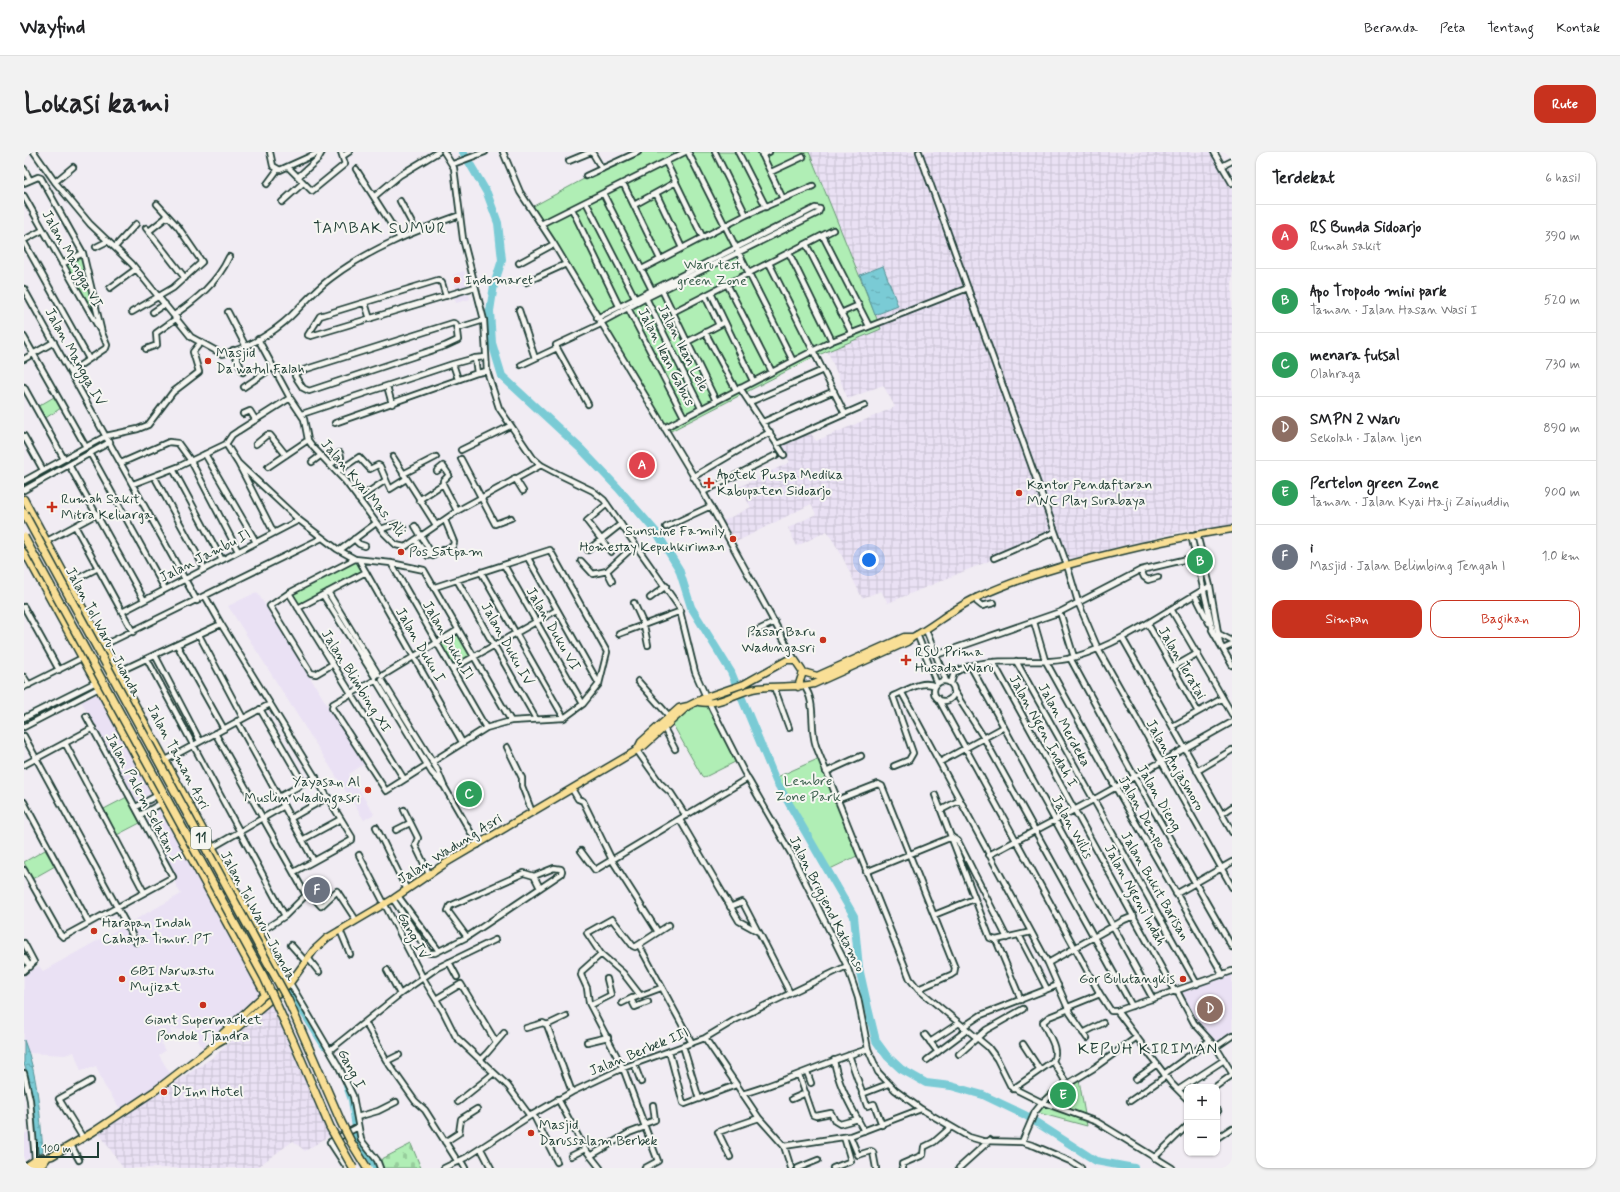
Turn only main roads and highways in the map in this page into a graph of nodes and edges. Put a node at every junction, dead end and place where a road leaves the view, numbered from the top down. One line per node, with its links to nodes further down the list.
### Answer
1 (24, 499): 14 (main road, Jalan Taman Asri)
2 (24, 514): 24 (highway, Jalan Tol Waru–Juanda / 11, bridge)
3 (1232, 529): 6 (main road)
4 (24, 537): 23 (highway, Jalan Tol Waru–Juanda / 11, bridge)
5 (24, 551): 15 (main road)
6 (915, 635): 7 (main road); 9 (main road)
7 (803, 672): 8 (main road, Jalan Wadung Asri); 9 (main road)
8 (755, 679): 10 (main road); 11 (main road, Jalan Wadung Asri)
9 (801, 686): 10 (main road)
10 (758, 688): 11 (main road)
11 (699, 702): 12 (main road, Jalan Wadung Asri)
12 (688, 706): 13 (main road, Jalan Wadung Asri); 13 (main road, Jalan Wadung Asri)
13 (637, 748): 18 (main road, Jalan Wadung Asri)
14 (260, 933): 15 (main road); 16 (main road, Jalan Taman Asri)
15 (240, 945): 17 (main road)
16 (267, 946): 17 (main road); 18 (main road, Jalan Taman Asri)
17 (246, 956): 20 (main road)
18 (289, 984): 19 (main road, Jalan Wadung Asri)
19 (278, 992): 20 (main road); 21 (main road, Jalan Wadung Asri)
20 (266, 994): 21 (main road)
21 (217, 1043): 22 (main road)
22 (37, 1163)
23 (353, 1168)
24 (367, 1168)

